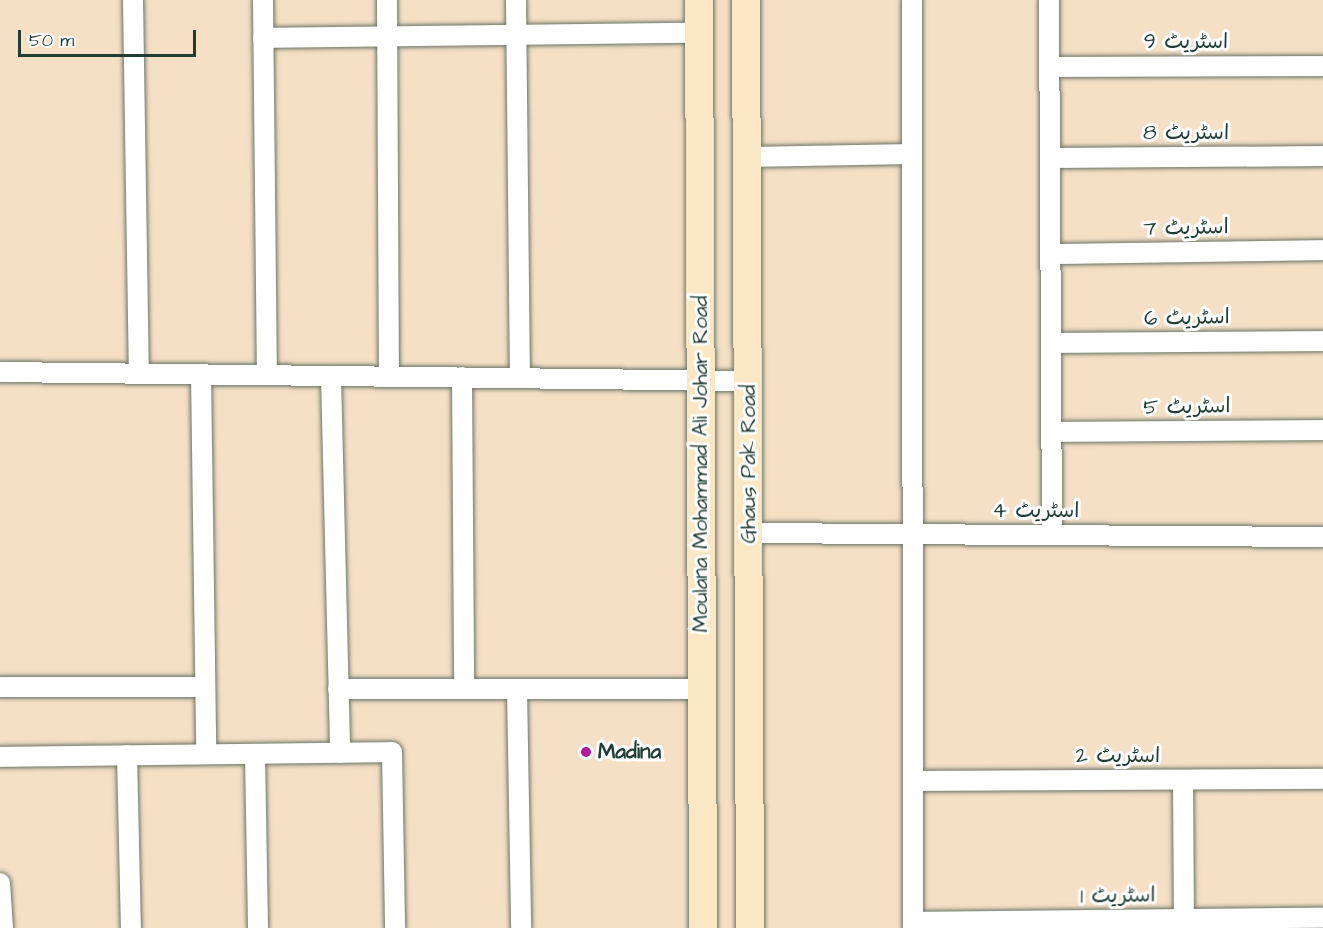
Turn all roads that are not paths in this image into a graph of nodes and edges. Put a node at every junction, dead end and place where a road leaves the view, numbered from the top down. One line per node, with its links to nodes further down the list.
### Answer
1 (133, 0): 24 (street)
2 (263, 0): 12 (street)
3 (387, 0): 11 (street)
4 (516, 0): 10 (street)
5 (699, 0): 9 (main road, Moulana Mohammad Ali Johar Road)
6 (746, 0): 17 (main road, Ghaus Pak Road)
7 (912, 0): 15 (street)
8 (1048, 0): 14 (street)
9 (699, 33): 10 (street); 31 (main road, Moulana Mohammad Ali Johar Road)
10 (516, 35): 11 (street); 30 (street)
11 (387, 36): 12 (street); 28 (street)
12 (263, 38): 26 (street)
13 (1323, 66): 14 (street, اسٹریٹ 9)
14 (1049, 67): 18 (street)
15 (912, 154): 17 (street); 36 (street)
16 (1323, 156): 18 (street, اسٹریٹ 8)
17 (747, 157): 32 (main road, Ghaus Pak Road)
18 (1050, 158): 20 (street)
19 (1323, 250): 20 (street, اسٹریٹ 7)
20 (1051, 254): 22 (street)
21 (1323, 341): 22 (street, اسٹریٹ 6)
22 (1051, 343): 34 (street)
23 (0, 372): 24 (street)
24 (139, 373): 25 (street)
25 (201, 374): 26 (street); 40 (street)
26 (267, 375): 27 (street)
27 (331, 376): 28 (street); 41 (street)
28 (388, 376): 29 (street)
29 (462, 377): 30 (street); 42 (street)
30 (520, 378): 31 (street)
31 (701, 381): 32 (street); 44 (main road, Moulana Mohammad Ali Johar Road)
32 (748, 381): 35 (main road, Ghaus Pak Road)
33 (1323, 430): 34 (street, اسٹریٹ 5)
34 (1052, 432): 37 (street)
35 (749, 533): 36 (street, اسٹریٹ 4); 63 (main road, Ghaus Pak Road)
36 (912, 534): 37 (street, اسٹریٹ 4); 52 (street)
37 (1052, 535): 38 (street, اسٹریٹ 4)
38 (1323, 537)
39 (0, 687): 40 (street)
40 (204, 687): 46 (street)
41 (338, 689): 42 (street); 45 (street)
42 (464, 689): 43 (street)
43 (517, 689): 44 (street); 61 (street)
44 (702, 689): 62 (main road, Moulana Mohammad Ali Johar Road)
45 (340, 753): 47 (street); 60 (street)
46 (206, 754): 47 (street); 48 (street)
47 (255, 754): 59 (street)
48 (127, 755): 49 (street); 58 (street)
49 (0, 757)
50 (1323, 779): 51 (street, اسٹریٹ 2)
51 (1183, 780): 52 (street, اسٹریٹ 2); 55 (street)
52 (913, 781): 56 (street)
53 (0, 883): 57 (street)
54 (1323, 918): 55 (street, اسٹریٹ 1)
55 (1184, 924): 56 (street, اسٹریٹ 1)
56 (913, 925)
57 (3, 928)
58 (131, 928)
59 (258, 928)
60 (395, 928)
61 (521, 928)
62 (703, 928)
63 (750, 928)

